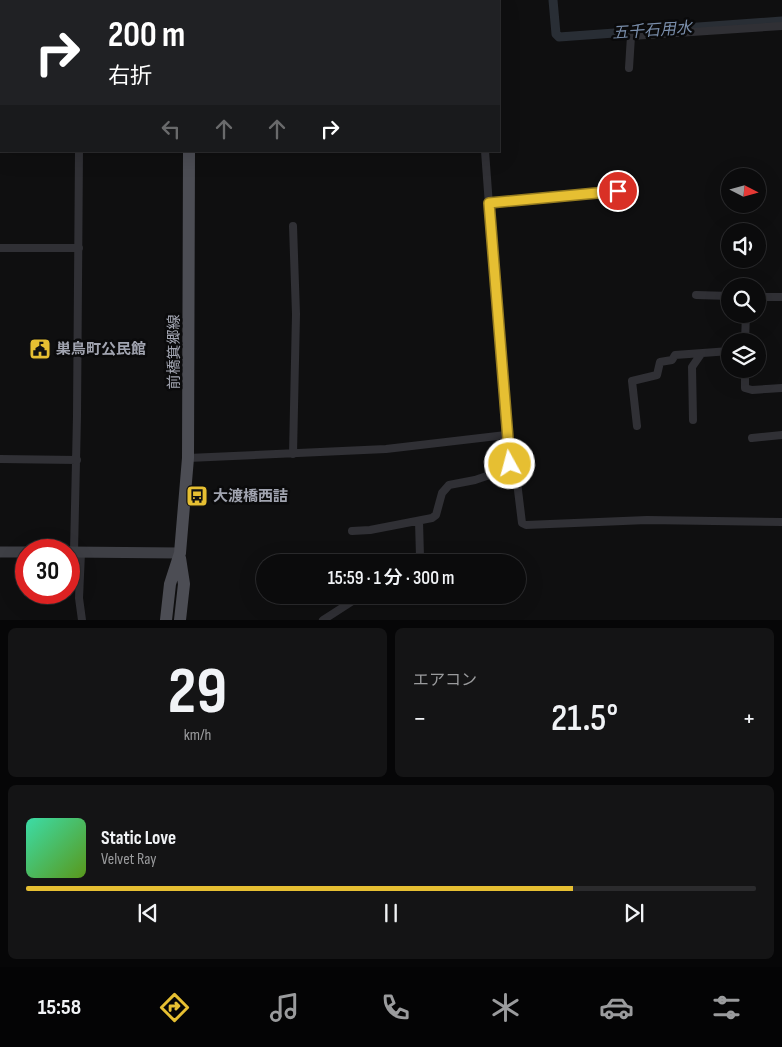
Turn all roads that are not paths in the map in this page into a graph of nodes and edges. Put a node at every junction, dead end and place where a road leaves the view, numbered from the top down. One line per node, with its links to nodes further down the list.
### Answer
1 (782, 26): 2 (street)
2 (629, 68)
3 (79, 152): 10 (street)
4 (190, 152): 25 (main road, 前橋箕郷線)
5 (485, 152): 7 (street)
6 (618, 191): 7 (street)
7 (489, 203): 21 (street)
8 (293, 226): 24 (street)
9 (0, 248): 10 (street)
10 (79, 248): 27 (street)
11 (696, 295): 12 (street)
12 (721, 296)
13 (766, 297): 14 (street)
14 (782, 297)
15 (721, 353): 16 (street)
16 (701, 354): 19 (street); 20 (street)
17 (745, 378): 18 (street)
18 (782, 388)
19 (693, 420)
20 (637, 426)
21 (506, 435): 24 (street); 28 (street)
22 (782, 435): 23 (street)
23 (752, 438)
24 (293, 454): 25 (street)
25 (188, 458): 36 (main road, 前橋箕郷線)
26 (0, 459): 27 (street)
27 (77, 460): 32 (street)
28 (510, 468): 29 (street); 30 (street)
29 (419, 521): 31 (street); 37 (street)
30 (782, 522)
31 (352, 530)
32 (74, 539)
33 (0, 552): 34 (main road)
34 (15, 552)
35 (80, 552): 36 (main road)
36 (180, 553): 41 (main road, 前橋箕郷線); 42 (main road, 前橋箕郷線)
37 (420, 554)
38 (80, 604): 40 (street)
39 (348, 604): 43 (street)
40 (82, 620)
41 (166, 620)
42 (180, 620)
43 (323, 620)

